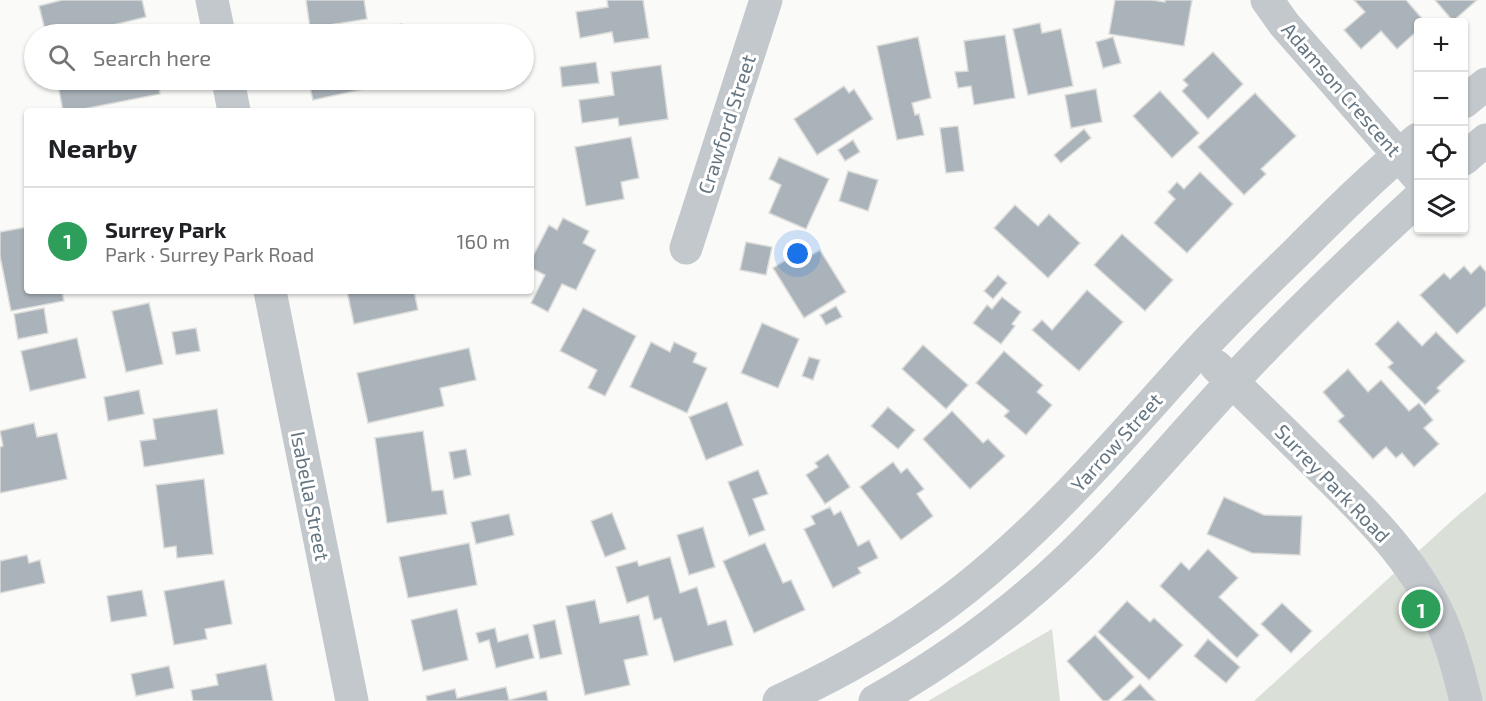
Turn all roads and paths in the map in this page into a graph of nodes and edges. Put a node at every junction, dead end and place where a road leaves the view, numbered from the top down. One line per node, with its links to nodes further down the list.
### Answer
1 (212, 0): 4 (street)
2 (766, 0): 13 (street, Crawford Street)
3 (1266, 0): 11 (street, Adamson Crescent)
4 (217, 24)
5 (1486, 84): 7 (street)
6 (230, 90): 8 (street)
7 (1468, 99)
8 (233, 108)
9 (1486, 140): 10 (street)
10 (1468, 156)
11 (1412, 157): 15 (street, Yarrow Street)
12 (1414, 203): 16 (street)
13 (686, 248)
14 (271, 294): 17 (street, Isabella Street)
15 (1200, 350): 16 (street, Surrey Park Road); 18 (street, Yarrow Street)
16 (1232, 381): 19 (street); 20 (street, Surrey Park Road)
17 (352, 701)
18 (779, 701)
19 (875, 701)
20 (1466, 701)

